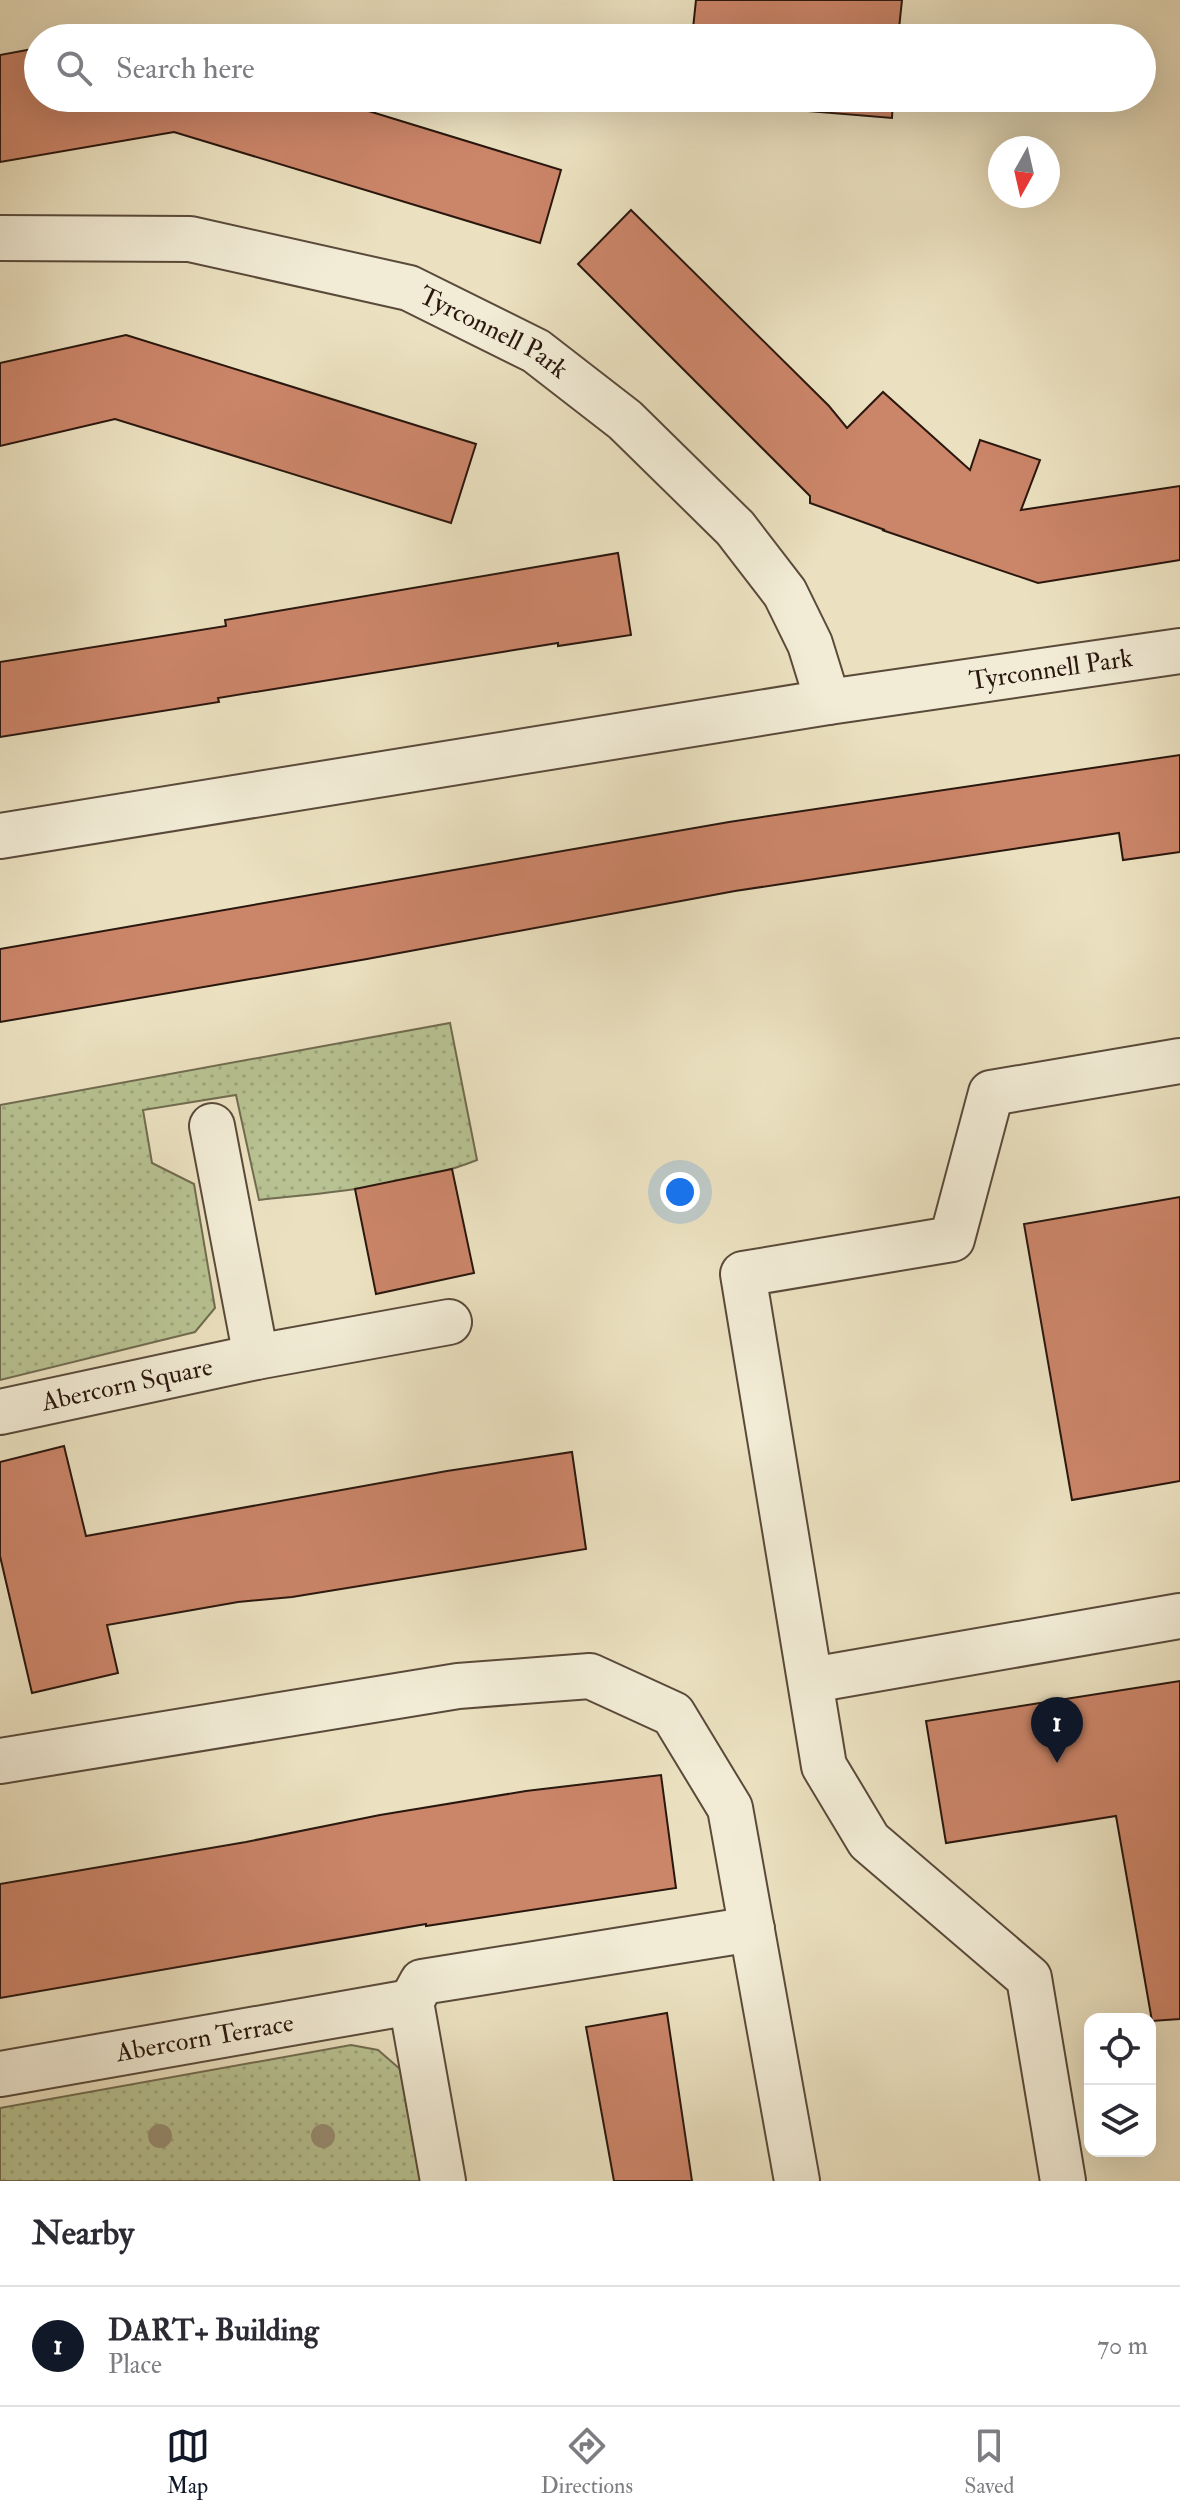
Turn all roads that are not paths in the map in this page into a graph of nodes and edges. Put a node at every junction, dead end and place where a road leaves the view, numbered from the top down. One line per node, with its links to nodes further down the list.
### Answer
1 (0, 238): 3 (street, Tyrconnell Park)
2 (1180, 651): 3 (street, Tyrconnell Park)
3 (828, 702): 4 (street, Tyrconnell Park)
4 (0, 836)
5 (1180, 1061): 11 (street)
6 (212, 1126): 8 (street)
7 (449, 1322): 8 (street, Abercorn Square)
8 (256, 1357): 9 (street, Abercorn Square)
9 (0, 1412)
10 (1180, 1616): 11 (street)
11 (812, 1680): 18 (street)
12 (0, 1761): 13 (street)
13 (752, 1929): 14 (street); 17 (street)
14 (411, 2002): 15 (street, Abercorn Terrace); 16 (street)
15 (0, 2074)
16 (443, 2181)
17 (797, 2181)
18 (1063, 2181)

